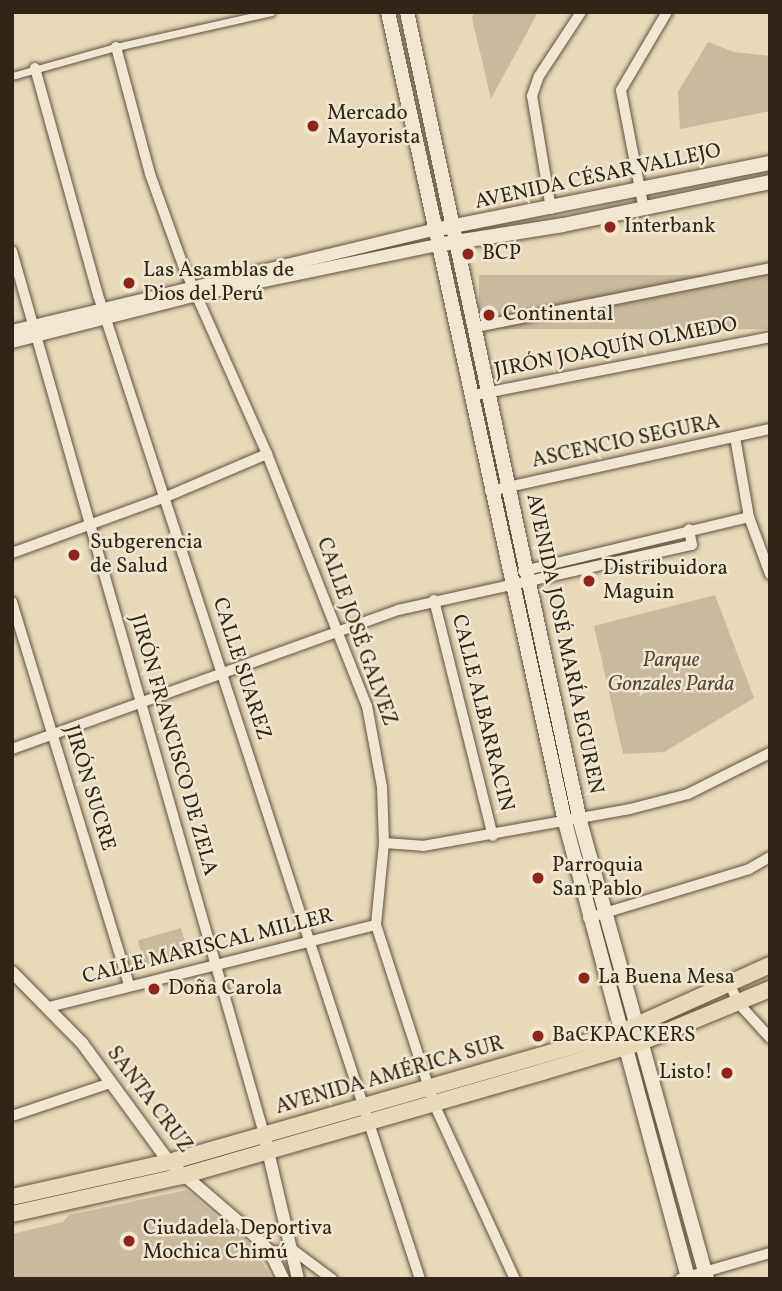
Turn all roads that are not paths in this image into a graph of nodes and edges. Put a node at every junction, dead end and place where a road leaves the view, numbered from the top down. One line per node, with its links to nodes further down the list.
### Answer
1 (271, 12): 6 (street)
2 (388, 12): 15 (main road, AVENIDA JOSÉ MARÍA EGUREN)
3 (407, 12): 14 (main road, AVENIDA JOSÉ MARÍA EGUREN)
4 (581, 12): 12 (street)
5 (667, 12): 11 (street)
6 (117, 47): 7 (street); 19 (street, CALLE JOSÉ GALVEZ)
7 (36, 68): 8 (street); 20 (street, CALLE SUAREZ)
8 (12, 76)
9 (770, 163): 11 (main road, AVENIDA CÉSAR VALLEJO)
10 (770, 182): 13 (main road, AVENIDA CÉSAR VALLEJO)
11 (641, 190): 12 (main road, AVENIDA CÉSAR VALLEJO); 13 (street)
12 (551, 209): 14 (main road, AVENIDA CÉSAR VALLEJO)
13 (645, 210): 16 (main road, AVENIDA CÉSAR VALLEJO)
14 (456, 228): 15 (main road, AVENIDA CÉSAR VALLEJO); 16 (main road, AVENIDA JOSÉ MARÍA EGUREN)
15 (436, 238): 16 (main road, AVENIDA CÉSAR VALLEJO); 19 (street); 27 (main road, AVENIDA JOSÉ MARÍA EGUREN)
16 (459, 245): 21 (main road, AVENIDA JOSÉ MARÍA EGUREN)
17 (12, 251): 22 (street, JIRÓN FRANCISCO DE ZELA)
18 (770, 268): 21 (street)
19 (194, 290): 20 (street); 30 (street, CALLE JOSÉ GALVEZ)
20 (104, 313): 22 (street); 33 (street, CALLE SUAREZ)
21 (477, 327): 26 (main road, AVENIDA JOSÉ MARÍA EGUREN)
22 (36, 330): 23 (street); 25 (street); 35 (street, JIRÓN FRANCISCO DE ZELA)
23 (12, 331)
24 (770, 337): 26 (street, JIRÓN JOAQUÍN OLMEDO)
25 (12, 342)
26 (490, 393): 27 (street, JIRÓN JOAQUÍN OLMEDO); 31 (main road, AVENIDA JOSÉ MARÍA EGUREN)
27 (470, 396): 32 (main road, AVENIDA JOSÉ MARÍA EGUREN)
28 (770, 429): 29 (street, ASCENCIO SEGURA)
29 (735, 437): 31 (street, ASCENCIO SEGURA); 34 (street)
30 (267, 454): 33 (street); 43 (street, CALLE JOSÉ GALVEZ)
31 (509, 487): 32 (street, ASCENCIO SEGURA); 38 (main road, AVENIDA JOSÉ MARÍA EGUREN)
32 (491, 491): 40 (main road, AVENIDA JOSÉ MARÍA EGUREN)
33 (166, 497): 35 (street); 44 (street, CALLE SUAREZ)
34 (749, 517): 36 (street); 39 (street)
35 (92, 526): 37 (street); 45 (street, JIRÓN FRANCISCO DE ZELA)
36 (689, 528): 38 (street); 38 (street)
37 (12, 553)
38 (528, 574): 40 (street); 49 (main road, AVENIDA JOSÉ MARÍA EGUREN)
39 (770, 574)
40 (511, 584): 41 (street); 49 (main road, AVENIDA JOSÉ MARÍA EGUREN)
41 (434, 600): 43 (street); 50 (street, CALLE ALBARRACIN)
42 (12, 602): 46 (street, JIRÓN SUCRE)
43 (340, 633): 44 (street); 51 (street, CALLE JOSÉ GALVEZ)
44 (223, 675): 45 (street); 58 (street, CALLE SUAREZ)
45 (141, 704): 46 (street); 59 (street, JIRÓN FRANCISCO DE ZELA)
46 (52, 735): 47 (street); 62 (street, JIRÓN SUCRE)
47 (12, 749)
48 (770, 753): 49 (street)
49 (572, 821): 50 (street); 52 (main road, AVENIDA JOSÉ MARÍA EGUREN); 54 (main road, AVENIDA JOSÉ MARÍA EGUREN)
50 (493, 836): 51 (street)
51 (384, 843): 57 (street, CALLE JOSÉ GALVEZ)
52 (589, 855): 54 (main road); 55 (main road, AVENIDA JOSÉ MARÍA EGUREN)
53 (770, 857): 55 (street)
54 (573, 859): 56 (main road, AVENIDA JOSÉ MARÍA EGUREN)
55 (605, 914): 56 (street); 67 (main road, AVENIDA JOSÉ MARÍA EGUREN)
56 (589, 918): 67 (main road, AVENIDA JOSÉ MARÍA EGUREN)
57 (376, 925): 58 (street, CALLE MARISCAL MILLER); 71 (street, CALLE JOSÉ GALVEZ)
58 (309, 939): 59 (street, CALLE MARISCAL MILLER); 73 (street, CALLE SUAREZ)
59 (215, 963): 62 (street, CALLE MARISCAL MILLER); 76 (street, JIRÓN FRANCISCO DE ZELA)
60 (770, 965): 63 (main road, AVENIDA AMÉRICA SUR)
61 (12, 972): 66 (street, SANTA CRUZ)
62 (129, 985): 66 (street, CALLE MARISCAL MILLER)
63 (730, 985): 65 (street); 67 (main road, AVENIDA AMÉRICA SUR)
64 (770, 989): 65 (main road, AVENIDA AMÉRICA SUR)
65 (739, 1004): 67 (main road, AVENIDA AMÉRICA SUR); 68 (street)
66 (49, 1007): 70 (street, SANTA CRUZ)
67 (630, 1037): 69 (main road, AVENIDA AMÉRICA SUR); 80 (main road, AVENIDA JOSÉ MARÍA EGUREN); 81 (main road, AVENIDA JOSÉ MARÍA EGUREN)
68 (770, 1038)
69 (550, 1061): 71 (main road, AVENIDA AMÉRICA SUR); 72 (main road, AVENIDA AMÉRICA SUR)
70 (110, 1083): 74 (street); 78 (street, SANTA CRUZ)
71 (428, 1086): 72 (street, CALLE JOSÉ GALVEZ); 73 (main road, AVENIDA AMÉRICA SUR)
72 (434, 1104): 75 (main road, AVENIDA AMÉRICA SUR); 93 (street, CALLE JOSÉ GALVEZ)
73 (364, 1105): 75 (street, CALLE SUAREZ); 76 (main road, AVENIDA AMÉRICA SUR)
74 (12, 1116)
75 (370, 1123): 77 (main road, AVENIDA AMÉRICA SUR); 92 (street, CALLE SUAREZ)
76 (264, 1134): 77 (street, JIRÓN FRANCISCO DE ZELA); 78 (main road, AVENIDA AMÉRICA SUR)
77 (268, 1151): 79 (main road, AVENIDA AMÉRICA SUR); 84 (street, JIRÓN FRANCISCO DE ZELA)
78 (169, 1162): 79 (street, SANTA CRUZ); 82 (main road, AVENIDA AMÉRICA SUR)
79 (182, 1176): 83 (main road, AVENIDA AMÉRICA SUR); 85 (street, SANTA CRUZ)
80 (676, 1177): 81 (main road); 87 (main road, AVENIDA JOSÉ MARÍA EGUREN)
81 (660, 1181): 88 (main road, AVENIDA JOSÉ MARÍA EGUREN)
82 (12, 1197)
83 (12, 1214)
84 (293, 1250): 85 (street); 90 (street, JIRÓN FRANCISCO DE ZELA); 91 (street)
85 (270, 1252): 89 (street)
86 (770, 1253): 87 (street)
87 (705, 1275): 88 (street)
88 (685, 1278)
89 (283, 1279)
90 (299, 1279)
91 (332, 1279)
92 (420, 1279)
93 (515, 1279)

